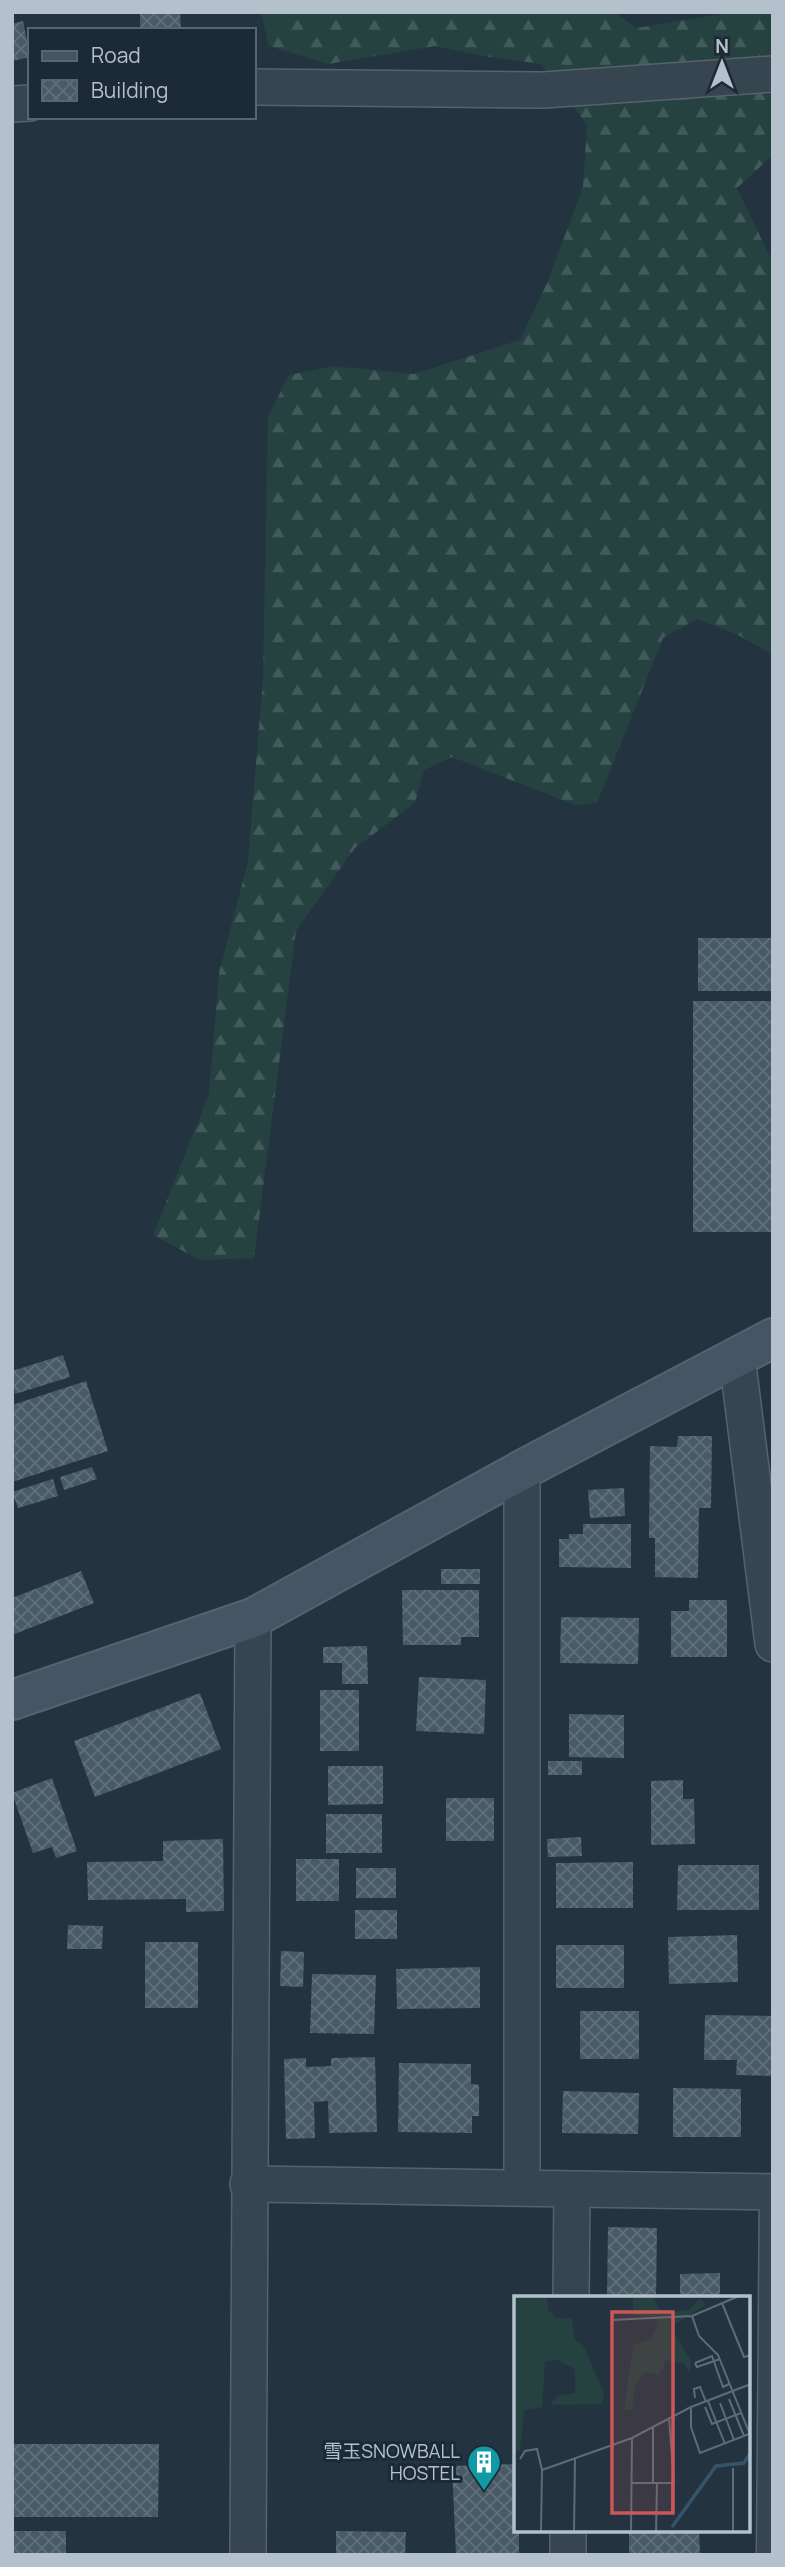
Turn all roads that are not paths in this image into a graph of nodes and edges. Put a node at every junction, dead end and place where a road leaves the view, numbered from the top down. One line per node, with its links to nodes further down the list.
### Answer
1 (773, 74): 2 (street)
2 (256, 87)
3 (773, 1338): 4 (street)
4 (737, 1357): 5 (street); 7 (street)
5 (522, 1470): 6 (street); 10 (street)
6 (253, 1618): 8 (street); 9 (street)
7 (773, 1644)
8 (12, 1700)
9 (248, 2184): 10 (street); 15 (street)
10 (522, 2188): 11 (street)
11 (572, 2189): 12 (street); 13 (street)
12 (771, 2192): 17 (lane)
13 (571, 2296)
14 (568, 2532): 16 (street)
15 (248, 2555)
16 (568, 2555)
17 (766, 2555)

